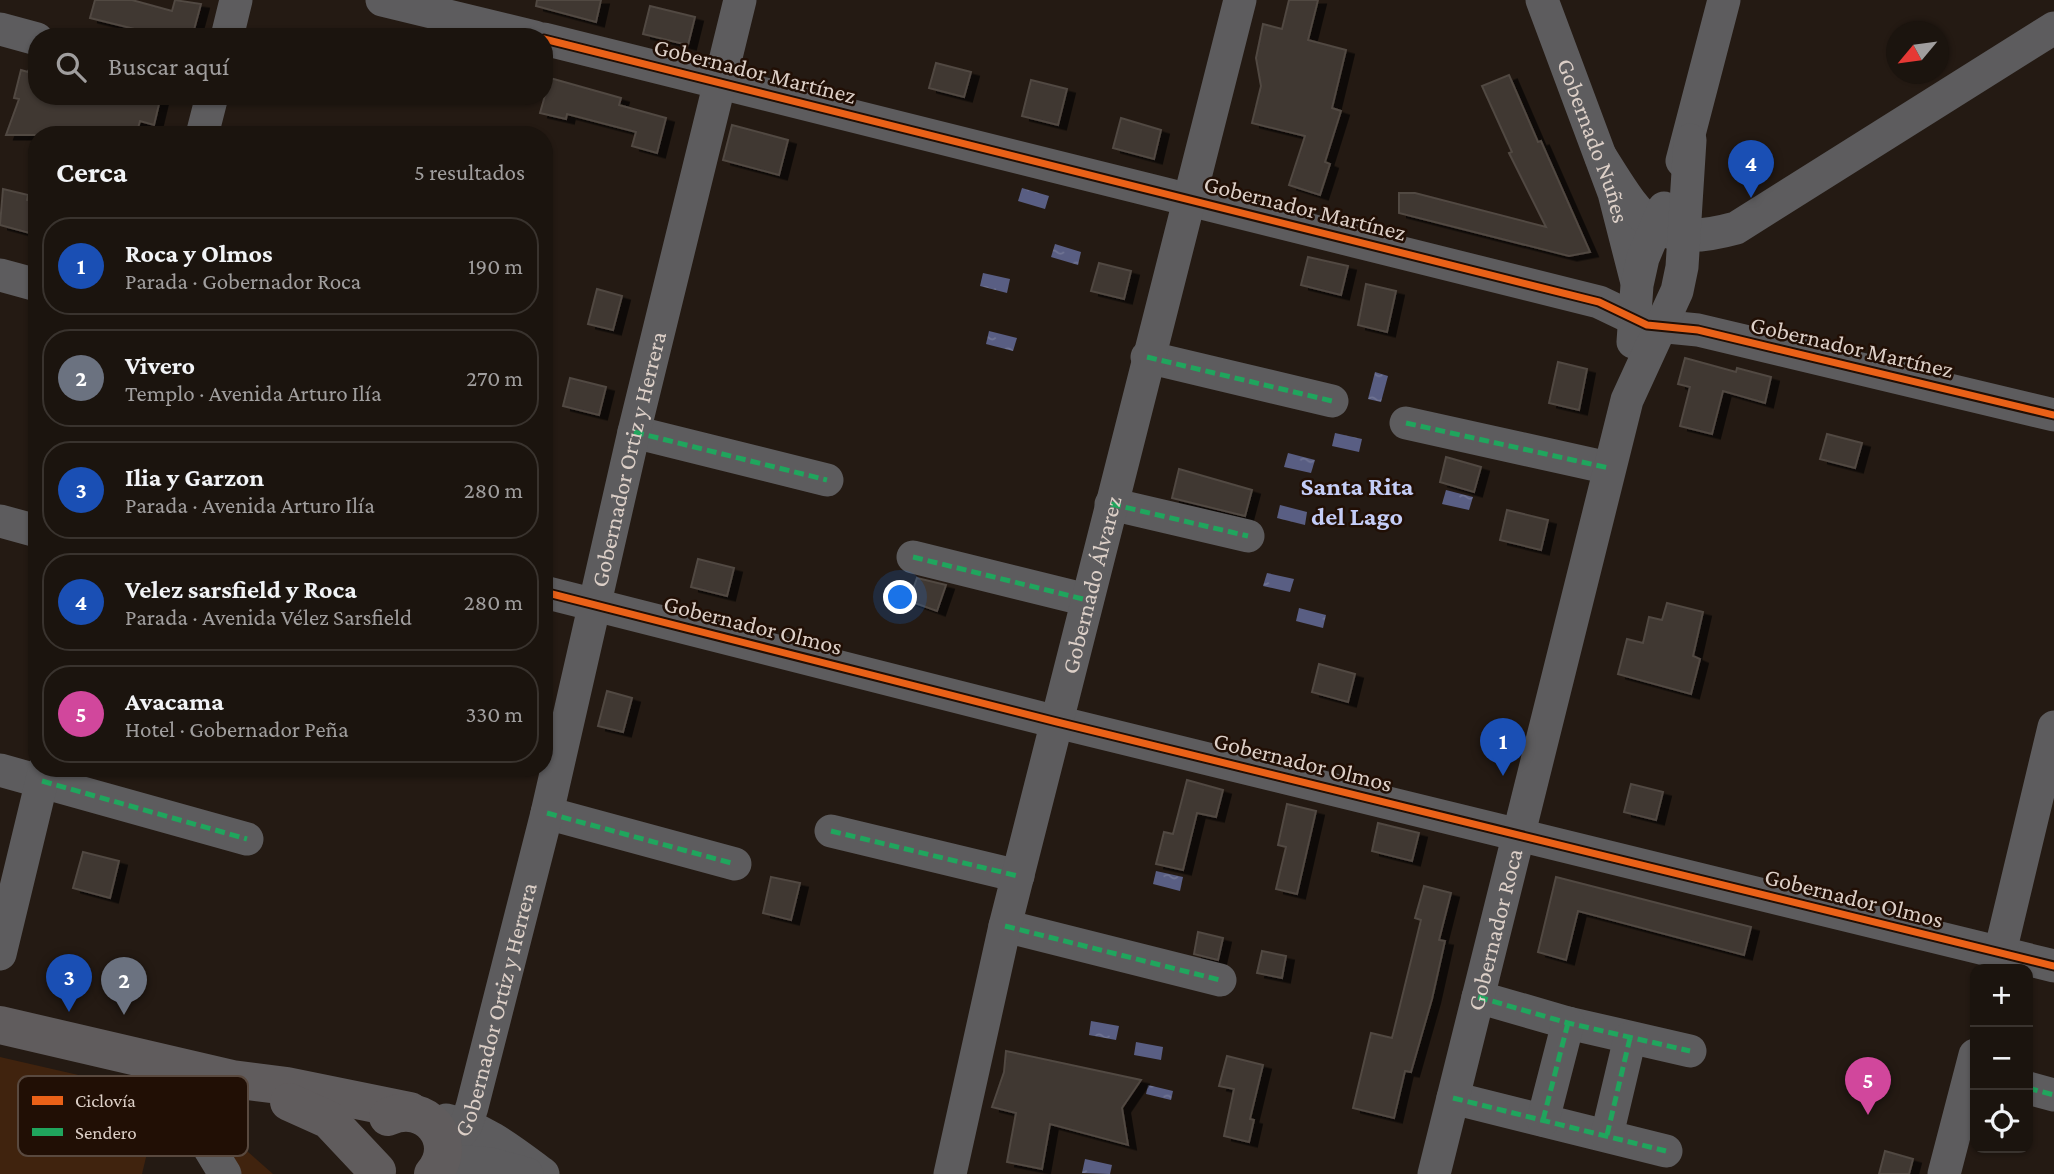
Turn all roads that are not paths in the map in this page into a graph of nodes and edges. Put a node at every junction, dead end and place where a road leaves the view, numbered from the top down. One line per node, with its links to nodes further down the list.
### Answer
1 (236, 0): 7 (street)
2 (382, 0): 8 (street)
3 (740, 0): 13 (street, Gobernador Ortiz y Herrera)
4 (1240, 0): 17 (street, Gobernado Álvarez)
5 (1542, 0): 16 (street, Gobernado Nuñes)
6 (1724, 0): 19 (street, Gobernador Roca)
7 (229, 28)
8 (498, 28)
9 (2054, 28): 18 (street)
10 (0, 29): 11 (street)
11 (28, 36)
12 (553, 41): 13 (street, Gobernador Martínez)
13 (721, 82): 17 (street, Gobernador Martínez); 29 (street, Gobernador Ortiz y Herrera)
14 (210, 105): 15 (street)
15 (204, 126)
16 (1601, 157): 19 (street); 22 (street, Gobernado Nuñes)
17 (1190, 198): 24 (street, Gobernador Martínez); 25 (street, Gobernado Álvarez)
18 (1764, 213): 19 (street); 23 (street)
19 (1669, 232): 22 (street, Gobernador Roca); 23 (street, Gobernador Roca)
20 (0, 275): 21 (street)
21 (28, 283)
22 (1637, 285): 24 (street, Gobernador Roca)
23 (1677, 291): 24 (street, Gobernador Roca)
24 (1647, 324): 27 (street, Gobernador Martínez); 30 (street, Gobernador Roca)
25 (1147, 357): 26 (street); 32 (street, Gobernado Álvarez)
26 (1332, 401)
27 (2054, 415)
28 (1406, 423): 30 (street)
29 (634, 432): 31 (street); 39 (street, Gobernador Ortiz y Herrera)
30 (1609, 468): 48 (street, Gobernador Roca)
31 (827, 480)
32 (1111, 504): 35 (street); 38 (street, Gobernado Álvarez)
33 (0, 522): 34 (street)
34 (28, 529)
35 (1248, 536)
36 (914, 557): 38 (street)
37 (553, 594): 39 (street, Gobernador Olmos)
38 (1087, 600): 40 (street, Gobernado Álvarez)
39 (594, 604): 40 (street, Gobernador Olmos); 46 (street, Gobernador Ortiz y Herrera)
40 (1057, 722): 48 (street, Gobernador Olmos); 51 (street, Gobernado Álvarez)
41 (2054, 727): 54 (street)
42 (0, 770): 43 (street)
43 (28, 773)
44 (42, 777): 53 (street)
45 (52, 777): 49 (street)
46 (547, 813): 50 (street); 73 (street, Gobernador Ortiz y Herrera)
47 (831, 831): 51 (street)
48 (1520, 835): 54 (street, Gobernador Olmos); 57 (street, Gobernador Roca)
49 (247, 839)
50 (735, 864)
51 (1018, 876): 52 (street, Gobernado Álvarez)
52 (1005, 926): 56 (street); 82 (street, Gobernado Álvarez)
53 (0, 954)
54 (1998, 962): 55 (street, Gobernador Olmos)
55 (2054, 966)
56 (1220, 980)
57 (1478, 997): 58 (street); 70 (street, Gobernador Roca)
58 (1568, 1023): 60 (street); 72 (street)
59 (0, 1025): 62 (main road)
60 (1630, 1038): 61 (street); 74 (street)
61 (1690, 1051)
62 (154, 1061): 63 (street); 64 (main road)
63 (155, 1076)
64 (219, 1076)
65 (248, 1081): 71 (main road)
66 (1970, 1081): 84 (street)
67 (248, 1085): 78 (main road)
68 (2033, 1089): 69 (street)
69 (2054, 1095)
70 (1453, 1098): 72 (street); 83 (street, Gobernador Roca)
71 (418, 1114): 73 (street); 77 (main road); 78 (main road)
72 (1543, 1120): 74 (street)
73 (466, 1125): 77 (street, Gobernador Ortiz y Herrera); 81 (street)
74 (1607, 1135): 75 (street)
75 (1666, 1151)
76 (214, 1156): 79 (street)
77 (439, 1166): 80 (street)
78 (379, 1172)
79 (225, 1174)
80 (527, 1174)
81 (543, 1174)
82 (950, 1174)
83 (1434, 1174)
84 (1944, 1174)

